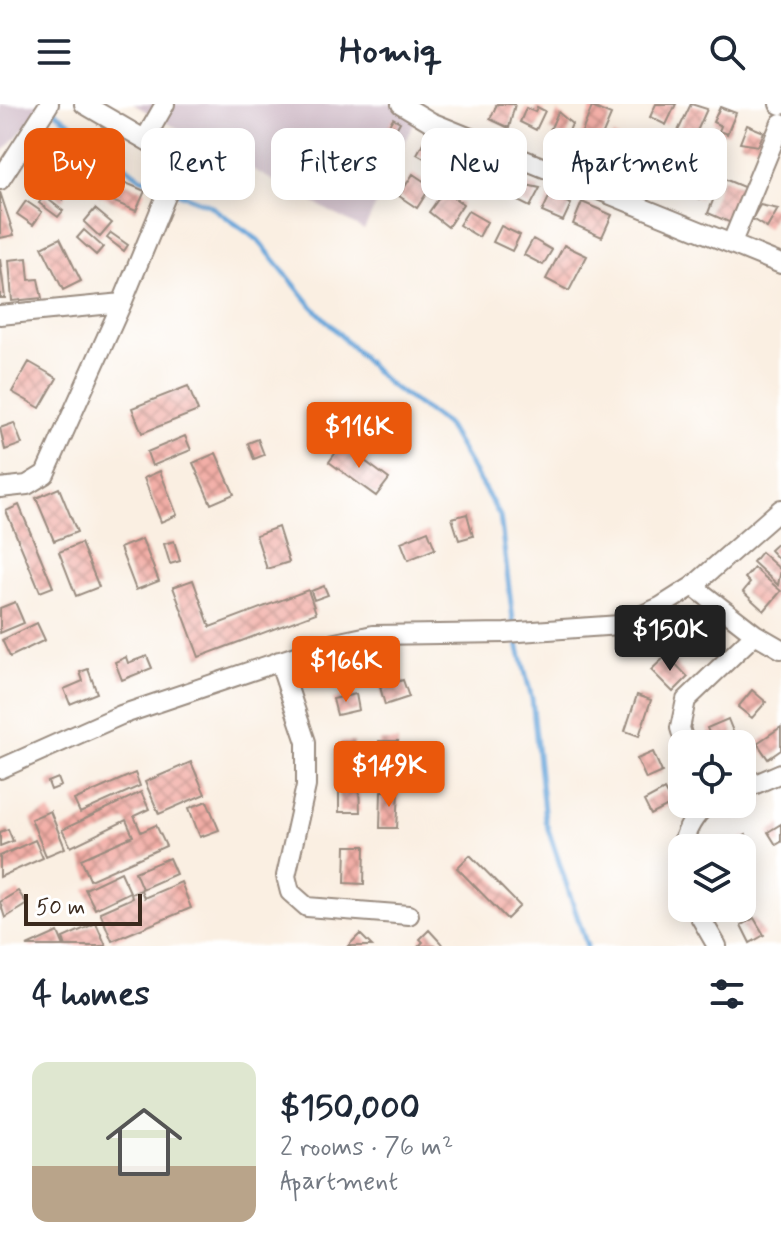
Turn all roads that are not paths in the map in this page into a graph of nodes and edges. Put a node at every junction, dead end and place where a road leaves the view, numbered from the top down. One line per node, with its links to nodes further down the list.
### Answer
1 (84, 104): 7 (street)
2 (165, 104): 6 (street)
3 (400, 104): 10 (street)
4 (44, 111): 8 (street)
5 (781, 123): 10 (street)
6 (151, 128)
7 (141, 137)
8 (0, 180)
9 (164, 200): 12 (street)
10 (732, 242): 11 (street)
11 (781, 264)
12 (122, 303): 13 (street); 14 (street)
13 (0, 315)
14 (0, 488)
15 (781, 509): 16 (street)
16 (693, 586): 17 (street); 19 (street)
17 (755, 634): 18 (street); 20 (street)
18 (781, 649)
19 (279, 661): 21 (street); 24 (street)
20 (681, 730)
21 (0, 769)
22 (781, 773): 23 (street)
23 (756, 784)
24 (409, 915)
25 (703, 922): 26 (street)
26 (717, 946)

